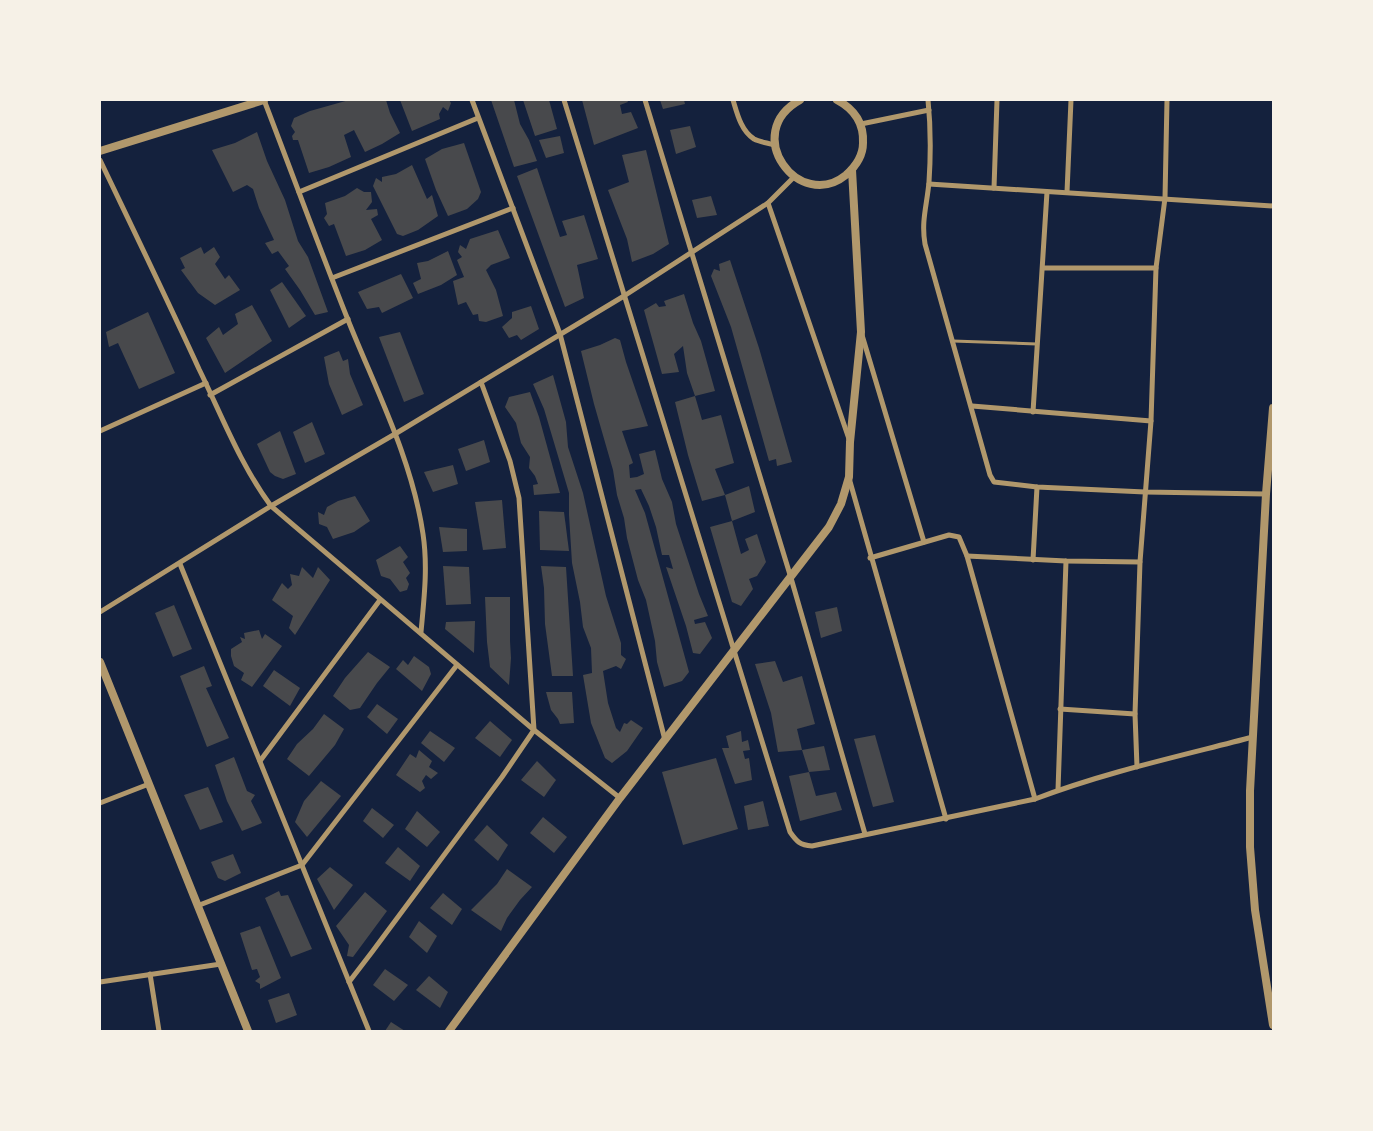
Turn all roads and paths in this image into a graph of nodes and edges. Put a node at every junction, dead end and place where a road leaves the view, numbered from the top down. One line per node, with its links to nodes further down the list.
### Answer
1 (264, 100): 16 (street); 22 (street)
2 (472, 100): 13 (street)
3 (564, 100): 33 (street)
4 (645, 100): 29 (street)
5 (733, 100): 15 (street)
6 (800, 100): 15 (street)
7 (837, 100): 14 (street)
8 (928, 100): 12 (street)
9 (997, 100): 21 (street)
10 (1071, 100): 24 (street)
11 (1167, 100): 25 (street)
12 (929, 110): 14 (street); 20 (street)
13 (478, 118): 22 (street); 28 (street)
14 (861, 124): 18 (street)
15 (774, 145): 19 (street)
16 (100, 151)
17 (100, 160): 40 (street)
18 (852, 170): 19 (street); 35 (street)
19 (794, 177): 26 (street)
20 (929, 184): 21 (street); 37 (street)
21 (994, 188): 23 (street)
22 (299, 192): 32 (street)
23 (1047, 192): 24 (street); 30 (street)
24 (1068, 192): 25 (street)
25 (1165, 198): 27 (street); 31 (street)
26 (768, 203): 29 (street); 48 (street)
27 (1273, 206)
28 (513, 208): 32 (street); 36 (street)
29 (693, 252): 33 (street); 61 (street)
30 (1043, 268): 31 (street); 38 (street)
31 (1156, 268): 45 (street)
32 (332, 278): 34 (street)
33 (624, 296): 36 (street); 65 (street)
34 (348, 319): 41 (street); 47 (street)
35 (861, 332): 48 (street); 54 (street)
36 (560, 334): 39 (street); 72 (street)
37 (953, 341): 38 (lane); 42 (street)
38 (1038, 344): 44 (street)
39 (481, 382): 47 (street); 70 (street)
40 (206, 383): 41 (street); 46 (street)
41 (210, 395): 53 (street)
42 (972, 406): 44 (street); 50 (street)
43 (1273, 408): 52 (street)
44 (1033, 412): 45 (street)
45 (1151, 421): 51 (street)
46 (100, 431)
47 (395, 434): 53 (street); 64 (street)
48 (850, 442): 49 (street)
49 (849, 477): 56 (street); 61 (street)
50 (1038, 487): 51 (street); 57 (street)
51 (1145, 492): 52 (street); 59 (street)
52 (1266, 494): 71 (street)
53 (271, 506): 60 (street); 62 (street)
54 (924, 542): 55 (street); 56 (street)
55 (967, 556): 57 (street); 78 (street)
56 (870, 558): 80 (street)
57 (1034, 560): 58 (street)
58 (1066, 562): 59 (street); 68 (street)
59 (1140, 562): 69 (street)
60 (180, 564): 63 (street); 73 (street)
61 (791, 578): 65 (street); 81 (street)
62 (380, 600): 64 (street); 73 (street)
63 (100, 612)
64 (421, 632): 67 (street)
65 (734, 650): 72 (street); 81 (street)
66 (100, 662): 75 (street)
67 (458, 665): 70 (street); 82 (street)
68 (1060, 709): 69 (street); 76 (street)
69 (1135, 714): 74 (street)
70 (534, 730): 77 (street); 87 (street)
71 (1253, 737): 74 (street); 88 (street)
72 (665, 741): 77 (street)
73 (260, 761): 82 (street)
74 (1137, 767): 76 (street)
75 (149, 784): 79 (street); 83 (street)
76 (1058, 790): 78 (street)
77 (620, 798): 92 (street)
78 (1035, 799): 80 (street)
79 (100, 803)
80 (946, 819): 81 (street)
81 (865, 834)
82 (302, 865): 83 (street); 87 (street)
83 (197, 906): 84 (street)
84 (221, 964): 85 (street); 90 (street)
85 (150, 974): 86 (street); 89 (street)
86 (100, 982)
87 (349, 982): 91 (street)
88 (1273, 1025)
89 (159, 1031)
90 (248, 1031)
91 (369, 1031)
92 (449, 1031)

